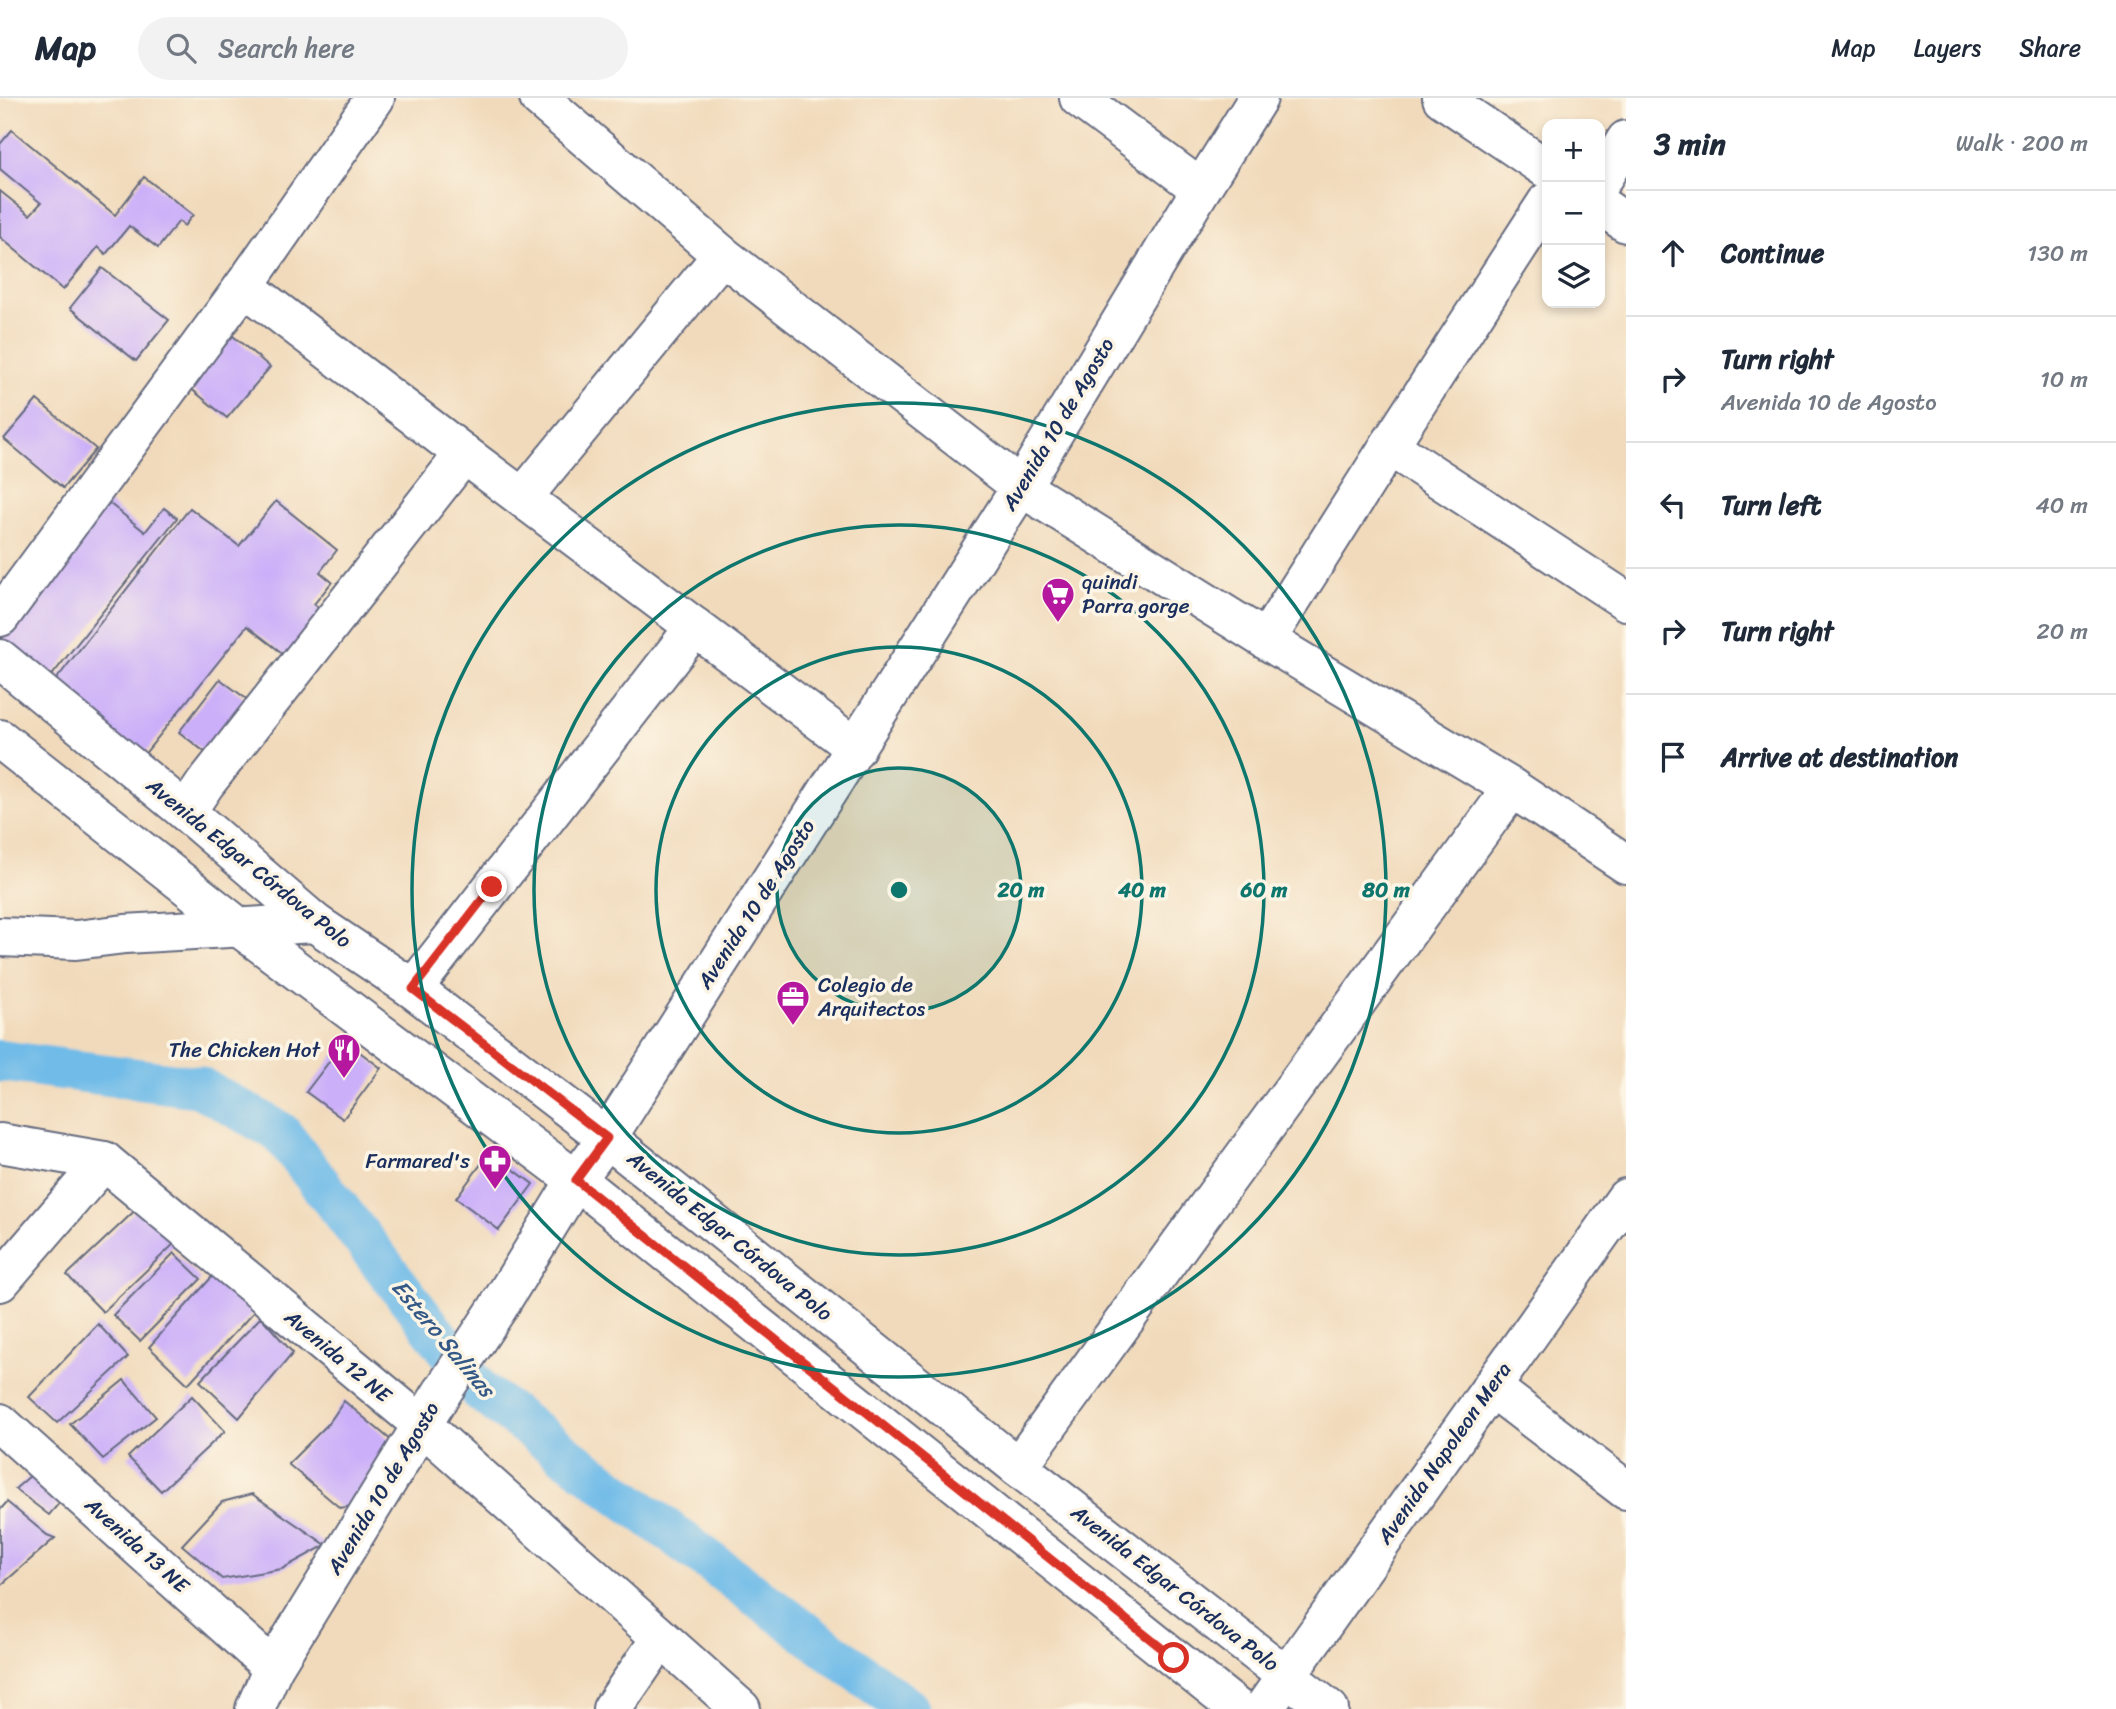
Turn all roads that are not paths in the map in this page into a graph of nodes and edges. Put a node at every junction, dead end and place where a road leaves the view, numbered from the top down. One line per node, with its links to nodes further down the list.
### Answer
1 (375, 98): 14 (street)
2 (539, 98): 13 (street)
3 (1079, 98): 9 (street)
4 (1258, 98): 9 (street, Avenida 10 de Agosto)
5 (1441, 98): 7 (street)
6 (1626, 140): 8 (street)
7 (1542, 166)
8 (1605, 174)
9 (1201, 189): 17 (street, Avenida 10 de Agosto)
10 (1605, 208): 12 (street)
11 (1542, 210): 15 (street)
12 (1626, 223)
13 (722, 255): 17 (street); 18 (street)
14 (244, 286): 16 (street); 20 (street)
15 (1389, 446): 19 (street); 22 (street)
16 (464, 454): 18 (street); 27 (street)
17 (1021, 487): 22 (street); 25 (street, Avenida 10 de Agosto)
18 (523, 497): 21 (street)
19 (1626, 601)
20 (0, 617)
21 (695, 627): 25 (street); 32 (street)
22 (1266, 640): 26 (street)
23 (0, 659): 27 (street, Avenida Edgar Córdova Polo)
24 (0, 739): 30 (street)
25 (856, 748): 33 (street, Avenida 10 de Agosto)
26 (1512, 788): 28 (street); 42 (street)
27 (186, 812): 29 (street, Avenida Edgar Córdova Polo)
28 (1626, 864)
29 (315, 923): 30 (street); 32 (street, Avenida Edgar Córdova Polo)
30 (240, 928): 31 (street); 36 (street)
31 (0, 937)
32 (413, 989): 33 (street, Avenida Edgar Córdova Polo)
33 (607, 1138): 36 (street, Avenida 10 de Agosto); 42 (street, Avenida Edgar Córdova Polo)
34 (0, 1143): 35 (street, Avenida 12 NE)
35 (104, 1161): 38 (street); 40 (street, Avenida 12 NE)
36 (576, 1180): 40 (street, Avenida 10 de Agosto); 50 (street)
37 (1626, 1198): 39 (street, Avenida Napoleon Mera)
38 (0, 1282)
39 (1491, 1387): 43 (street); 46 (street, Avenida Napoleon Mera)
40 (431, 1410): 44 (street, Avenida 12 NE); 45 (street, Avenida 10 de Agosto)
41 (0, 1423): 45 (street, Avenida 13 NE)
42 (1018, 1467): 46 (street, Avenida Edgar Córdova Polo)
43 (1626, 1490)
44 (661, 1637): 48 (street); 49 (street, Avenida 12 NE)
45 (273, 1668): 47 (street, Avenida 10 de Agosto)
46 (1286, 1675): 51 (street, Avenida Napoleon Mera); 52 (street, Avenida Edgar Córdova Polo)
47 (254, 1709)
48 (612, 1709)
49 (741, 1709)
50 (1238, 1709)
51 (1263, 1709)
52 (1329, 1709)

